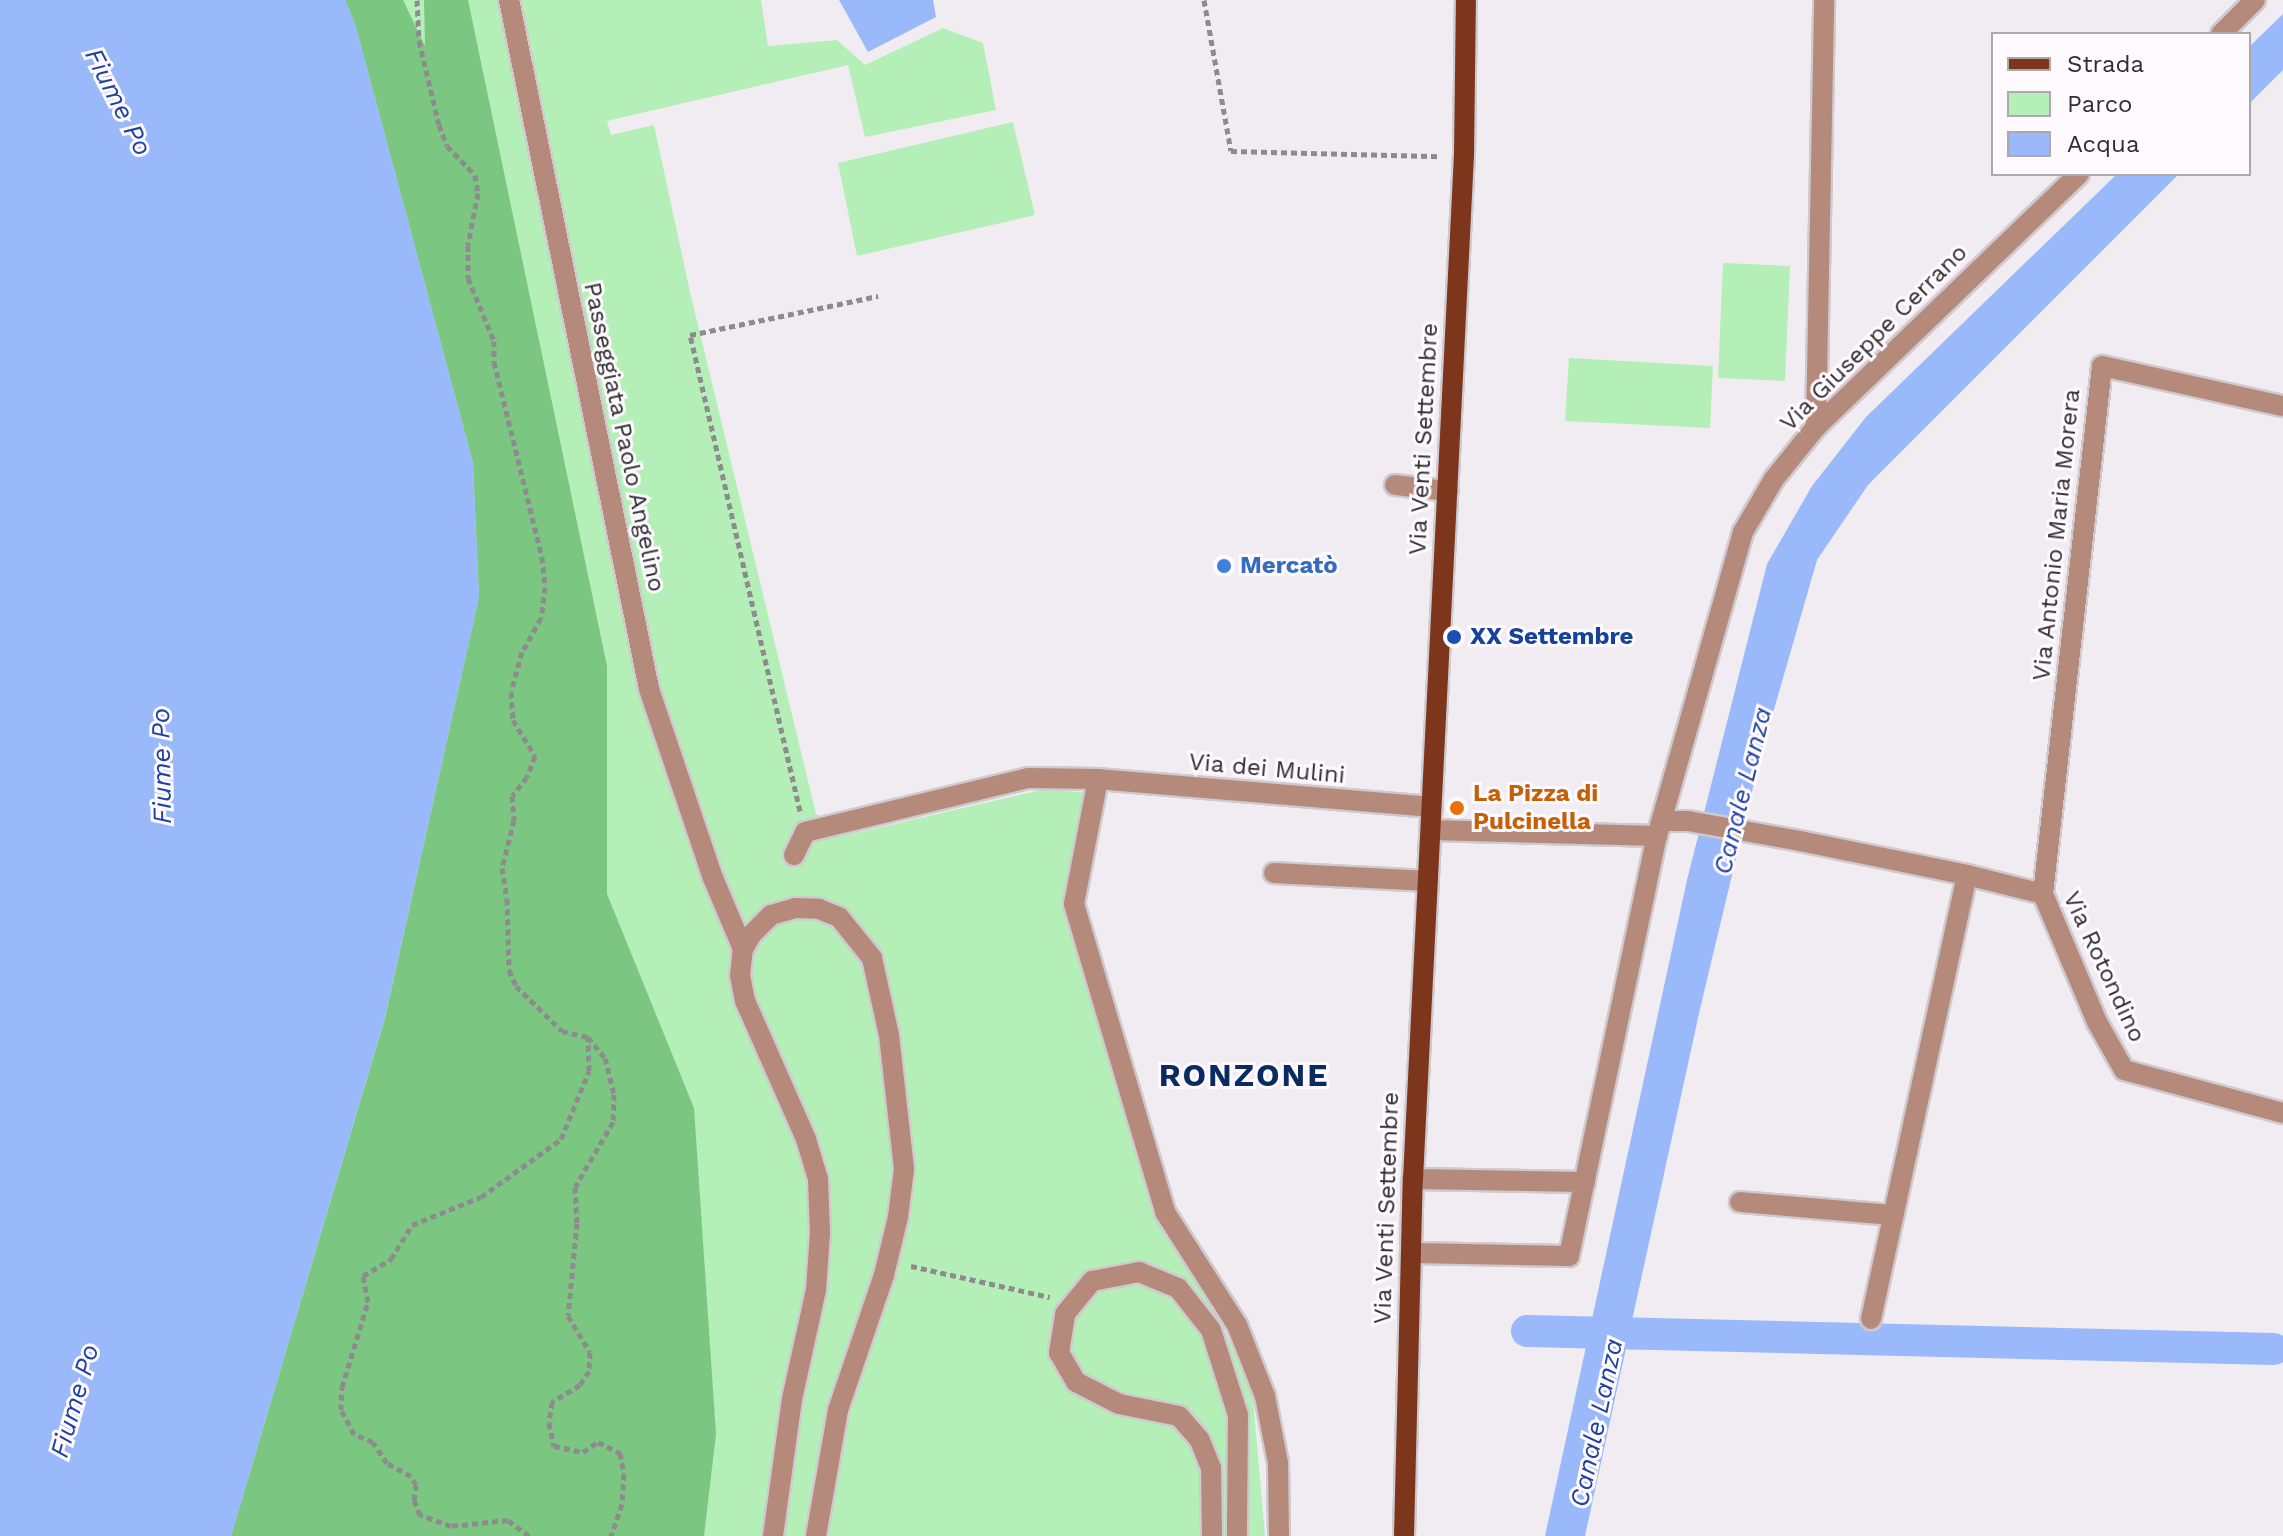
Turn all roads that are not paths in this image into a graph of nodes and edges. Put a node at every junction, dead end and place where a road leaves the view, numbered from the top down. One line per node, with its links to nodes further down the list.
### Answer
1 (509, 0): 20 (street, Passeggiata Paolo Angelino)
2 (1466, 0): 10 (main road, Via Venti Settembre)
3 (1824, 0): 8 (street)
4 (2255, 0): 5 (street)
5 (2223, 32)
6 (2077, 176): 8 (street, Via Giuseppe Cerrano)
7 (2283, 406): 19 (street, Via Antonio Maria Morera)
8 (1816, 427): 13 (street, Via Giuseppe Cerrano)
9 (1395, 485): 10 (street)
10 (1448, 491): 12 (main road, Via Venti Settembre)
11 (1098, 779): 12 (street, Via dei Mulini); 15 (street, Via dei Mulini); 32 (street)
12 (1431, 807): 14 (main road, Via Venti Settembre)
13 (1660, 828): 14 (street, Via Rotondino); 17 (street, Via Rotondino); 23 (street, Via Giuseppe Cerrano)
14 (1431, 830): 18 (main road, Via Venti Settembre)
15 (794, 855)
16 (1274, 873): 18 (street)
17 (1967, 875): 19 (street, Via Rotondino); 25 (street)
18 (1428, 881): 22 (main road, Via Venti Settembre)
19 (2043, 894): 21 (street, Via Rotondino)
20 (743, 949): 28 (street); 29 (street)
21 (2283, 1113)
22 (1413, 1179): 23 (street); 26 (main road, Via Venti Settembre)
23 (1585, 1182): 26 (street, Via Giuseppe Cerrano)
24 (1740, 1202): 25 (street)
25 (1893, 1215): 27 (street)
26 (1411, 1253): 33 (main road, Via Venti Settembre)
27 (1871, 1319)
28 (773, 1536)
29 (816, 1536)
30 (1212, 1536): 31 (street)
31 (1237, 1536)
32 (1279, 1536)
33 (1404, 1536)

